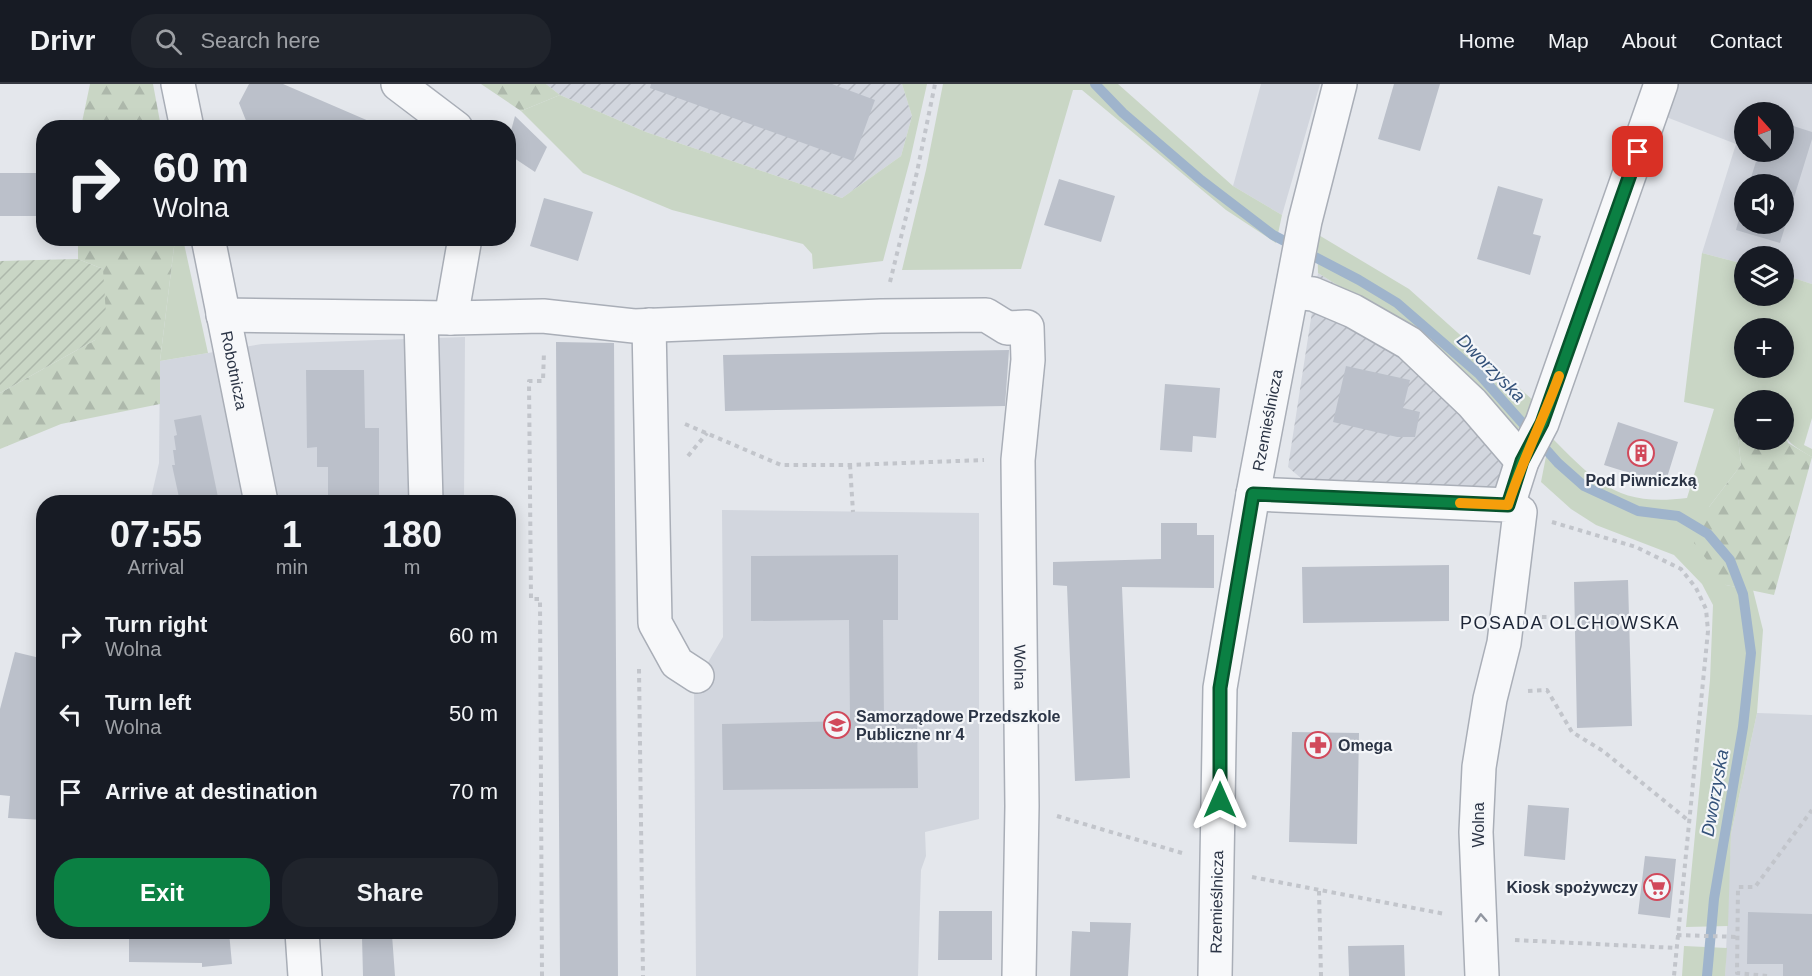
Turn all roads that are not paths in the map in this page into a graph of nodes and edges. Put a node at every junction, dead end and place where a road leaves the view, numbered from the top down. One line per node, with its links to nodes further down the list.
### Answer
1 (178, 84): 5 (street)
2 (398, 84): 6 (street)
3 (1340, 84): 9 (street, Rzemieślnicza)
4 (1661, 84): 13 (street, Wolna)
5 (185, 120)
6 (445, 120)
7 (210, 246): 10 (street, Robotnicza)
8 (462, 246): 11 (street)
9 (1294, 280): 13 (street); 14 (street, Rzemieślnicza)
10 (223, 315): 11 (street); 15 (street, Robotnicza)
11 (436, 318): 12 (street); 16 (street)
12 (649, 325): 18 (street); 21 (street, Wolna)
13 (1525, 457): 17 (street, Wolna)
14 (1253, 494): 17 (street); 22 (street, Rzemieślnicza)
15 (260, 495)
16 (426, 495)
17 (1514, 508): 23 (street, Wolna, one-way to 17)
18 (698, 676)
19 (302, 939): 20 (street)
20 (305, 976)
21 (1019, 976)
22 (1215, 976)
23 (1482, 976)

